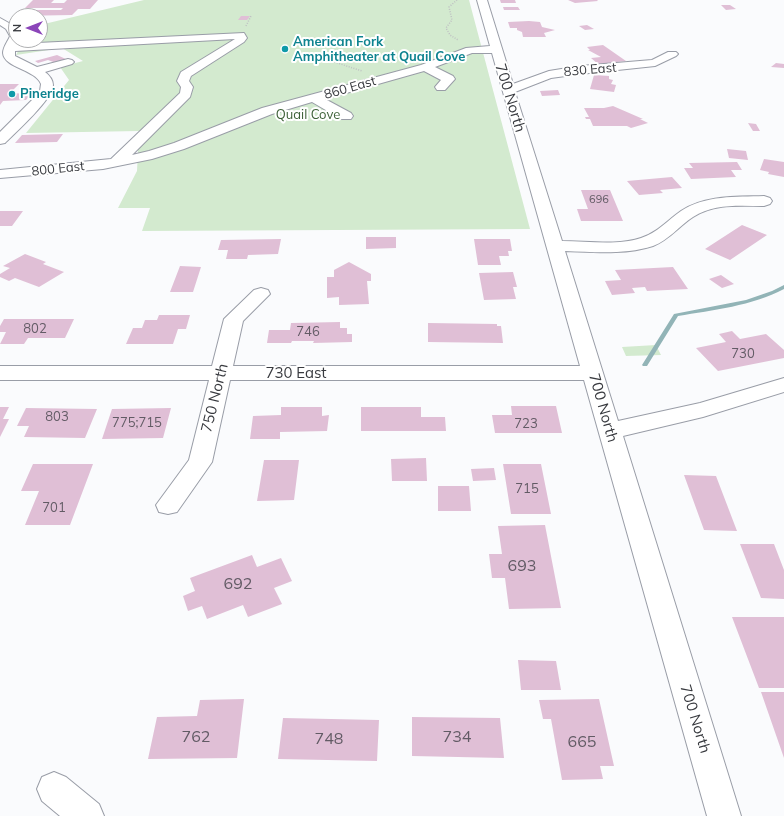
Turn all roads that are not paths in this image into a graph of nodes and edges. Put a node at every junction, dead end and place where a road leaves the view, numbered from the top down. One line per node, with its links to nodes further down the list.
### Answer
1 (482, 0): 4 (street, 700 North)
2 (0, 21): 3 (street)
3 (8, 33)
4 (496, 49): 8 (street, 860 East); 11 (street, 700 North)
5 (672, 54): 11 (street, 830 East)
6 (7, 56): 9 (street); 16 (street)
7 (68, 62): 9 (street)
8 (425, 67): 10 (street); 12 (street, 860 East)
9 (36, 71): 14 (street)
10 (441, 87)
11 (508, 90): 20 (street, 700 North)
12 (314, 98): 13 (street); 16 (street, 860 East)
13 (346, 116)
14 (6, 129): 15 (street)
15 (0, 140)
16 (116, 163): 17 (street, 800 East); 18 (street)
17 (0, 174)
18 (111, 178)
19 (764, 201): 20 (street)
20 (555, 246): 24 (street, 700 North)
21 (261, 294): 23 (street, 750 North)
22 (0, 373): 23 (street, 730 East)
23 (221, 373): 24 (street, 730 East); 27 (street, 750 North)
24 (592, 373): 26 (street, 700 North)
25 (784, 385): 26 (street)
26 (609, 430): 30 (street, 700 North)
27 (168, 505)
28 (54, 789): 29 (street)
29 (87, 816)
30 (724, 816)

